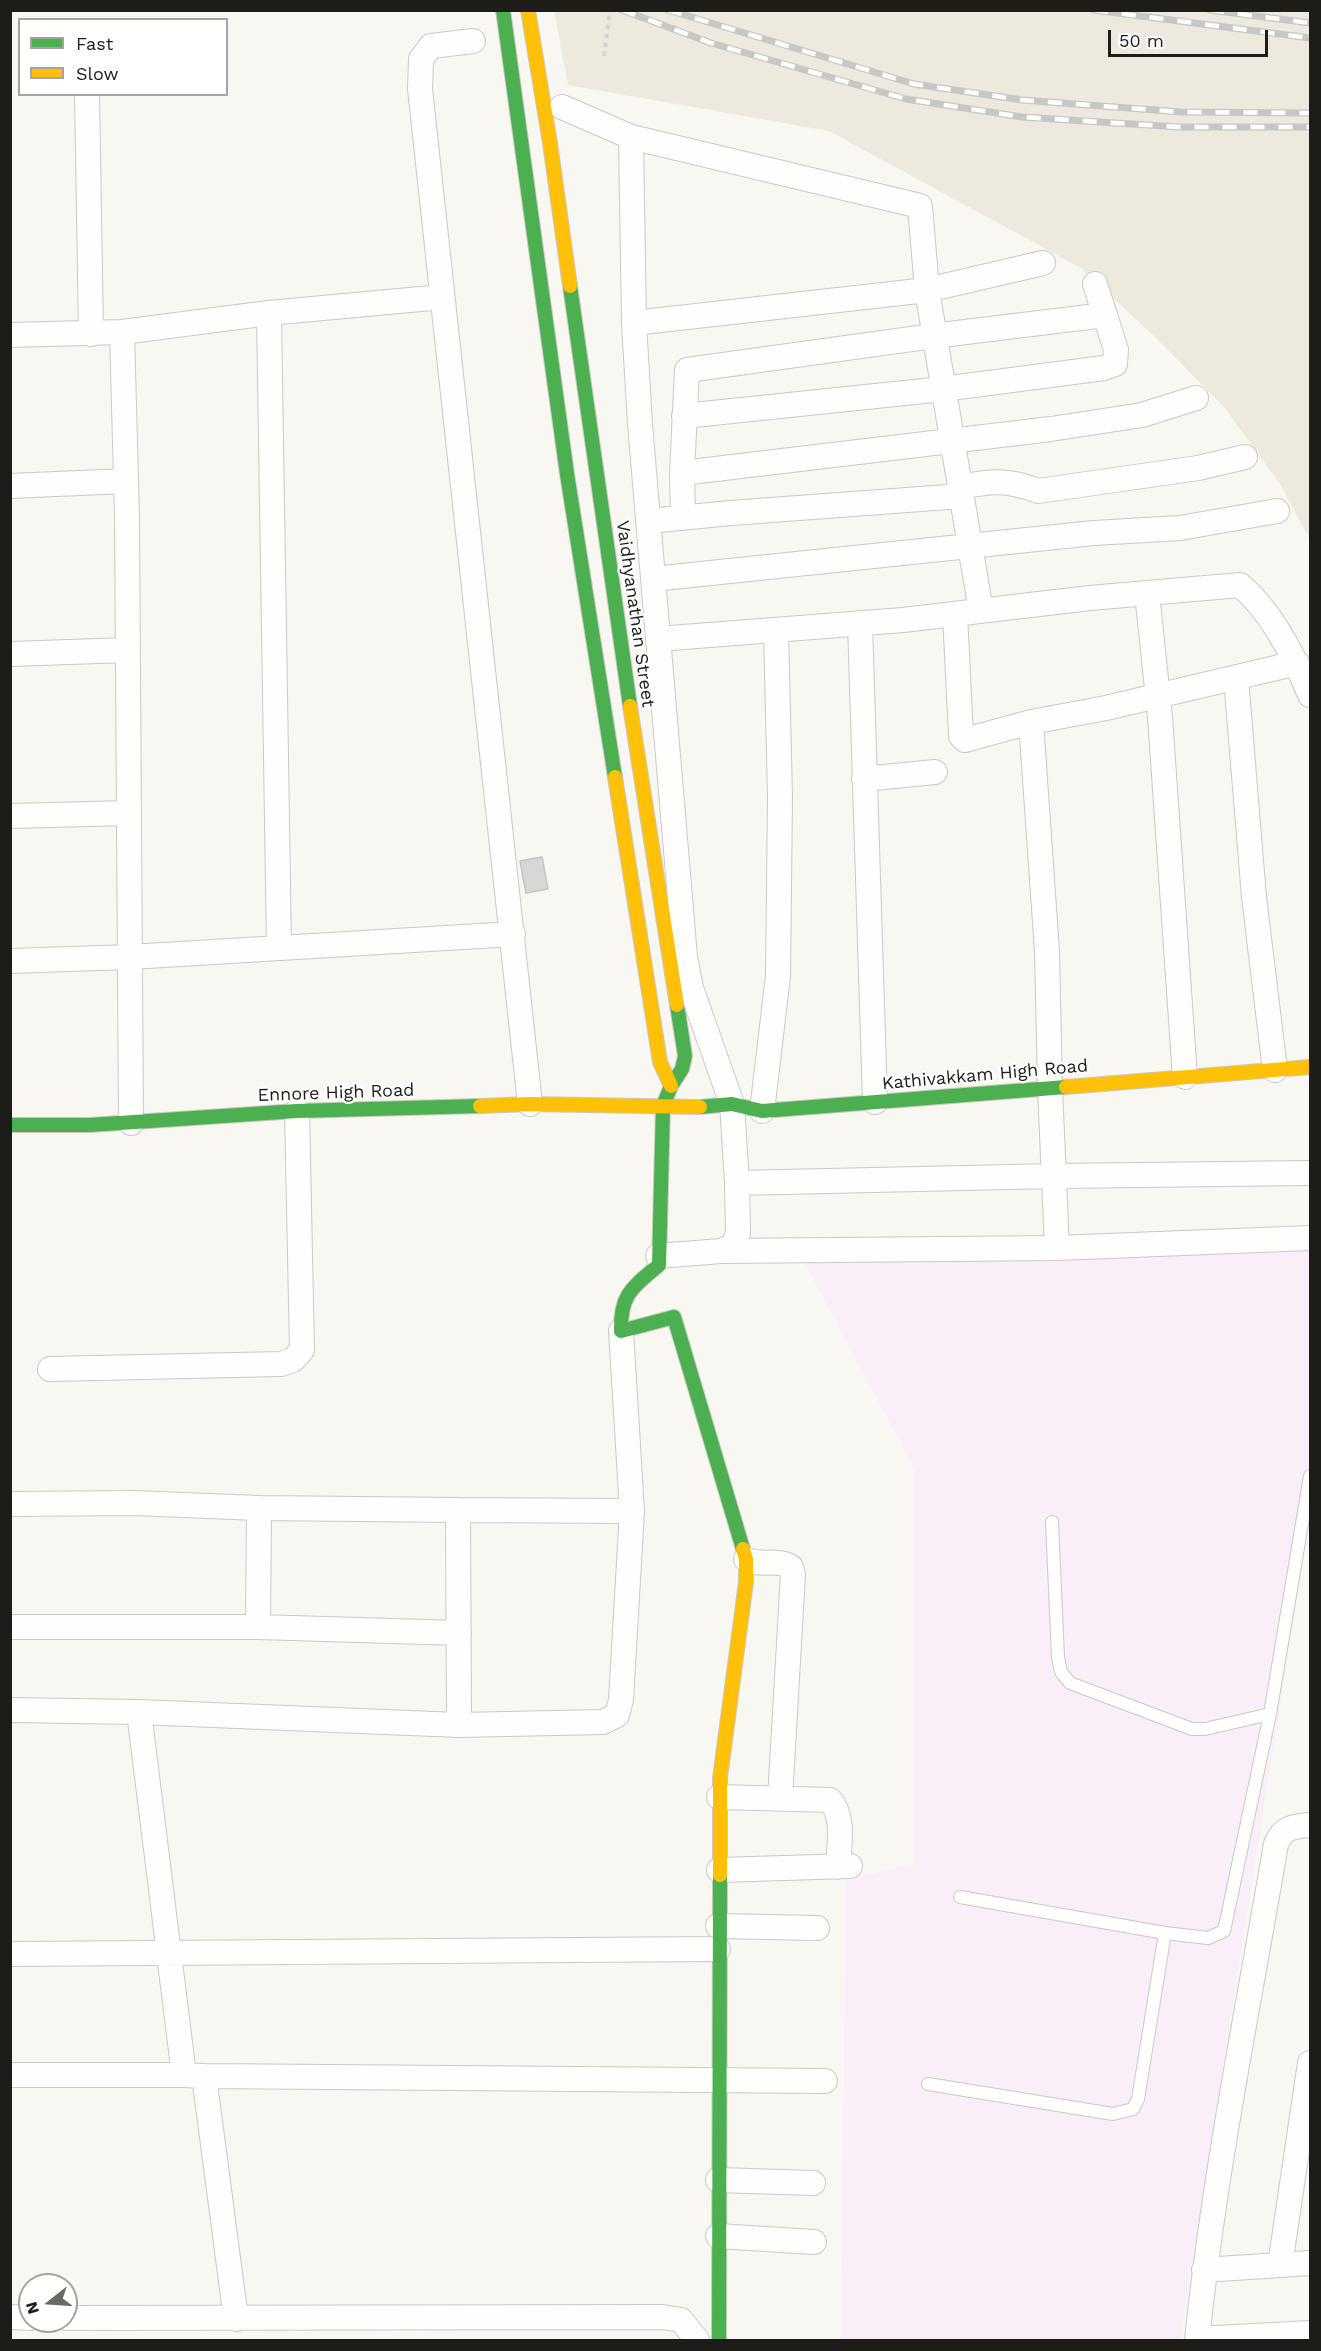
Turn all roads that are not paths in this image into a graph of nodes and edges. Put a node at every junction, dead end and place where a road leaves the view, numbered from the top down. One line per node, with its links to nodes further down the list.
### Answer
1 (503, 10): 56 (main road)
2 (528, 10): 56 (main road, Vaidhyanathan Street)
3 (473, 41): 10 (street)
4 (87, 96): 15 (street)
5 (562, 107): 6 (street)
6 (631, 137): 9 (street); 13 (street)
7 (1043, 263): 9 (street)
8 (1095, 284): 12 (street)
9 (927, 290): 13 (street); 17 (street)
10 (442, 297): 11 (street); 49 (street)
11 (269, 313): 14 (street); 50 (street)
12 (1105, 315): 17 (street); 18 (street)
13 (634, 323): 29 (street)
14 (122, 332): 15 (street); 24 (street)
15 (91, 334): 16 (street)
16 (10, 335)
17 (933, 336): 18 (street); 20 (street)
18 (944, 389): 20 (street); 21 (street)
19 (1196, 398): 21 (street)
20 (684, 416): 23 (street)
21 (952, 442): 23 (street); 26 (street)
22 (1245, 458): 26 (street)
23 (682, 473): 28 (street)
24 (126, 481): 25 (street); 38 (street)
25 (10, 486)
26 (960, 491): 28 (street); 30 (street)
27 (1277, 511): 30 (street)
28 (683, 517): 29 (street)
29 (648, 521): 31 (street)
30 (970, 546): 31 (street); 33 (street)
31 (653, 579): 37 (street)
32 (1147, 593): 33 (street); 40 (street); 43 (street)
33 (981, 611): 34 (street)
34 (955, 614): 35 (street); 44 (street)
35 (860, 623): 36 (street); 46 (street)
36 (776, 630): 37 (street); 63 (street)
37 (658, 639): 60 (street)
38 (128, 650): 39 (street); 47 (street)
39 (10, 654)
40 (1297, 663): 41 (street); 42 (street)
41 (1236, 678): 43 (street); 54 (street)
42 (1311, 695)
43 (1157, 696): 44 (street); 55 (street)
44 (1031, 722): 57 (street)
45 (935, 772): 46 (street)
46 (864, 779): 58 (street)
47 (129, 813): 48 (street); 51 (street)
48 (10, 816)
49 (513, 934): 50 (street); 59 (street)
50 (279, 948): 51 (street)
51 (130, 957): 52 (street); 64 (street)
52 (10, 961)
53 (1311, 1067): 54 (main road, Kathivakkam High Road)
54 (1275, 1070): 55 (main road, Kathivakkam High Road)
55 (1185, 1077): 57 (main road, Kathivakkam High Road)
56 (671, 1086): 61 (main road, Vaidhyanathan Street)
57 (1050, 1088): 58 (main road, Kathivakkam High Road); 67 (street)
58 (875, 1102): 63 (main road, Kathivakkam High Road)
59 (530, 1104): 61 (main road, Ennore High Road); 62 (main road, Ennore High Road)
60 (732, 1104): 61 (main road, Kathivakkam High Road); 63 (main road, Kathivakkam High Road); 68 (street)
61 (663, 1106): 72 (main road, Vaidhyanathan Street)
62 (297, 1111): 64 (main road, Ennore High Road); 74 (street)
63 (762, 1111)
64 (131, 1123): 65 (main road, Ennore High Road)
65 (10, 1125)
66 (1311, 1173): 67 (street)
67 (1055, 1176): 68 (street); 70 (street)
68 (737, 1184): 71 (street)
69 (1311, 1238): 70 (street)
70 (1057, 1248): 71 (street)
71 (721, 1251): 72 (street)
72 (658, 1256): 73 (main road)
73 (621, 1331): 79 (street); 81 (main road)
74 (50, 1369)
75 (1311, 1476): 87 (lane)
76 (10, 1504): 77 (street)
77 (259, 1508): 78 (street); 83 (street)
78 (458, 1510): 79 (street); 84 (street)
79 (632, 1511): 88 (street)
80 (1052, 1522): 87 (lane)
81 (746, 1558): 89 (main road); 90 (street)
82 (10, 1627): 83 (street)
83 (258, 1627): 84 (street)
84 (459, 1632): 88 (street)
85 (10, 1710): 86 (street)
86 (139, 1712): 88 (street); 98 (street)
87 (1270, 1714): 95 (lane)
88 (459, 1725)
89 (719, 1797): 90 (street); 92 (main road)
90 (780, 1799): 92 (street)
91 (1311, 1825): 111 (street)
92 (718, 1870): 96 (main road)
93 (960, 1897): 95 (lane)
94 (817, 1928): 96 (street)
95 (1165, 1933): 104 (lane)
96 (718, 1938): 98 (street); 103 (main road)
97 (10, 1954): 98 (street)
98 (169, 1954): 101 (street)
99 (1311, 2063): 110 (street)
100 (10, 2075): 101 (street)
101 (194, 2076): 103 (street); 113 (street)
102 (825, 2081): 103 (street)
103 (718, 2082): 105 (main road)
104 (928, 2084)
105 (718, 2180): 106 (street); 107 (main road)
106 (813, 2182)
107 (718, 2236): 108 (street); 116 (main road)
108 (814, 2242)
109 (1311, 2264): 110 (street)
110 (1280, 2265): 111 (street)
111 (1204, 2270): 117 (street)
112 (78, 2318): 113 (street)
113 (236, 2319): 115 (street)
114 (1311, 2333): 117 (street)
115 (698, 2340)
116 (718, 2340)
117 (1197, 2340)

